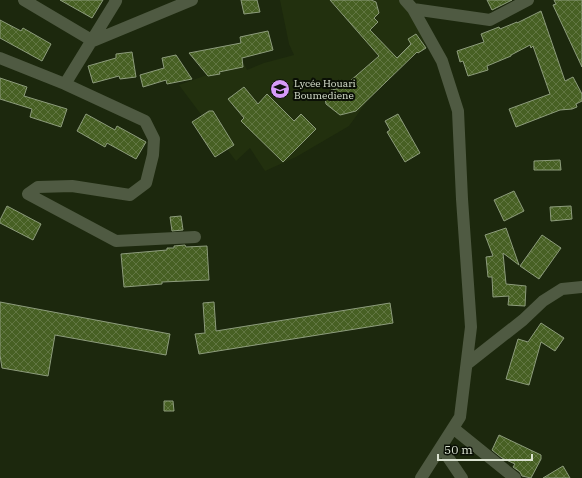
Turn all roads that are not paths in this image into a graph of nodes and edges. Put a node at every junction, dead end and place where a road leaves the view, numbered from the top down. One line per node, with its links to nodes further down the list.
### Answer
1 (24, 0): 6 (street)
2 (115, 0): 6 (street)
3 (192, 0): 6 (street)
4 (528, 0): 5 (street)
5 (409, 4): 11 (street)
6 (93, 41): 8 (street)
7 (0, 58): 8 (street)
8 (65, 84): 9 (street)
9 (195, 237)
10 (582, 287): 11 (street)
11 (467, 364): 12 (street)
12 (453, 428): 13 (street); 16 (street)
13 (441, 447): 14 (street); 15 (street)
14 (422, 478)
15 (462, 478)
16 (515, 478)

